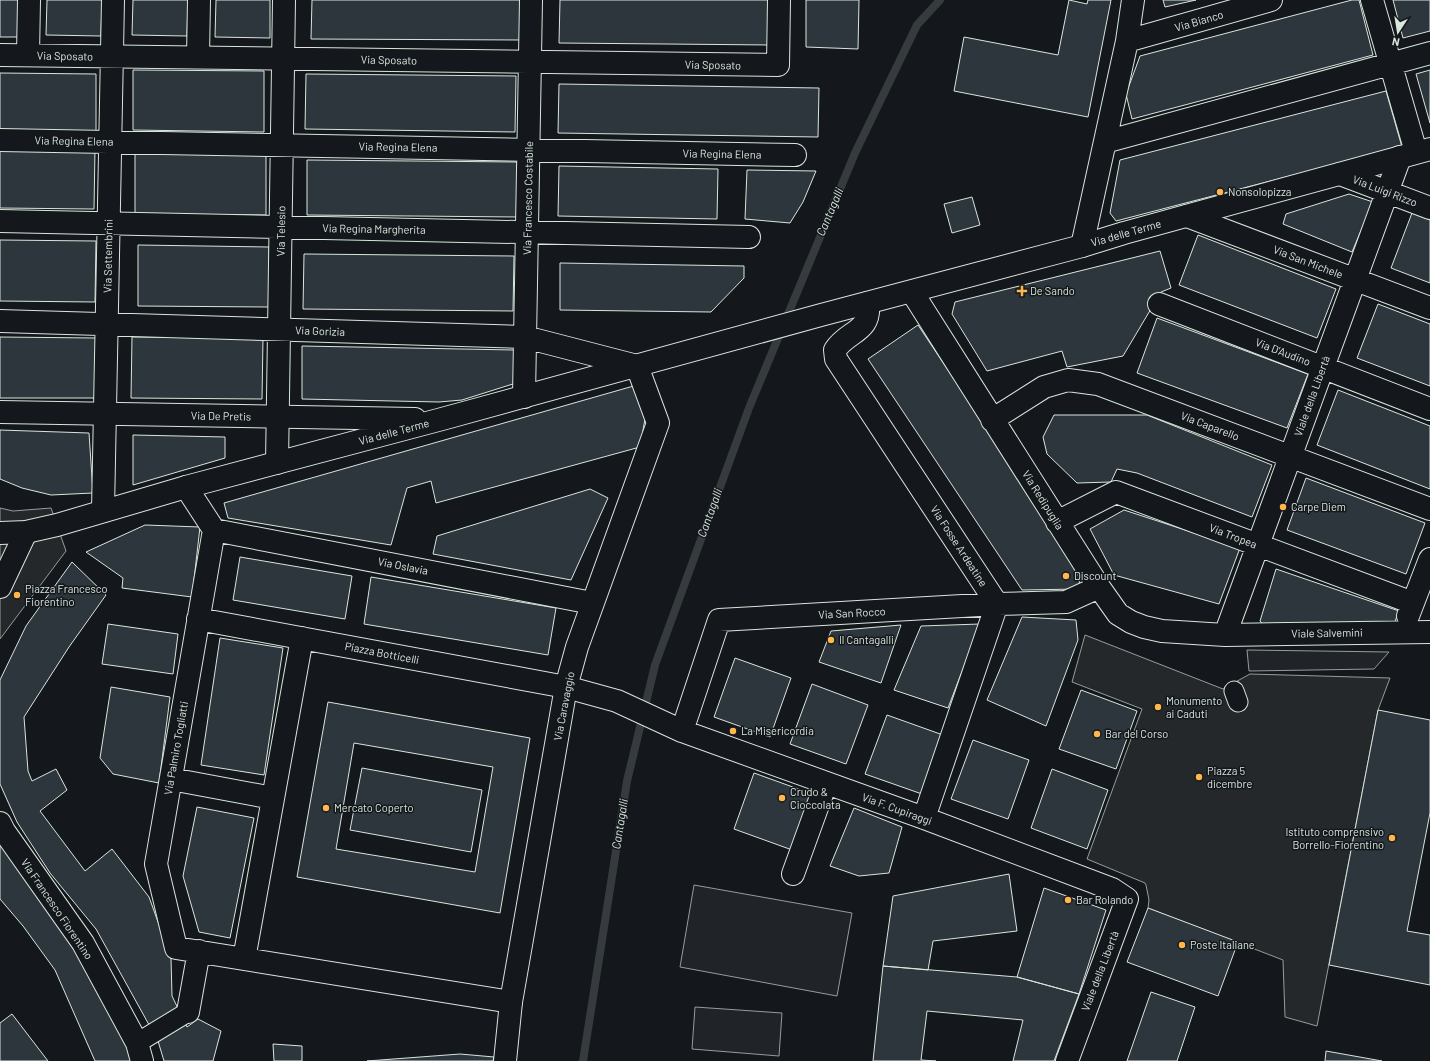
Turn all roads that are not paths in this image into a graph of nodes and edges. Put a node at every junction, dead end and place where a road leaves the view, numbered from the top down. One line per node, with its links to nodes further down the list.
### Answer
1 (29, 0): 13 (street)
2 (113, 0): 14 (street, Via Settembrini)
3 (199, 0): 15 (street)
4 (284, 0): 16 (street, Via Telesio)
5 (531, 0): 17 (street, Via Francesco Costabile)
6 (779, 0): 17 (street, Via Sposato)
7 (1133, 0): 10 (street)
8 (1271, 0): 10 (street, Via Bianco)
9 (1372, 0): 18 (street)
10 (1127, 41): 21 (street)
11 (1430, 53): 18 (street)
12 (0, 55): 13 (street, Via Sposato)
13 (28, 55): 14 (street, Via Sposato)
14 (112, 56): 15 (street, Via Sposato); 20 (street, Via Settembrini)
15 (198, 57): 16 (street, Via Sposato)
16 (283, 59): 17 (street, Via Sposato); 22 (street, Via Telesio)
17 (530, 62): 23 (street, Via Francesco Costabile)
18 (1390, 64): 21 (street); 24 (street)
19 (0, 140): 20 (street, Via Regina Elena)
20 (110, 142): 22 (street, Via Regina Elena); 31 (street, Via Settembrini)
21 (1105, 142): 35 (street)
22 (282, 145): 23 (street, Via Regina Elena); 32 (street, Via Telesio)
23 (528, 150): 25 (street, Via Regina Elena); 33 (street, Via Francesco Costabile)
24 (1416, 153): 26 (street, Via delle Terme); 27 (street, Viale della Libertà)
25 (795, 155)
26 (1340, 174): 27 (street, Via Luigi Rizzo); 29 (street, Via delle Terme)
27 (1387, 192): 28 (street, Via Luigi Rizzo); 36 (street, Viale della Libertà)
28 (1430, 208)
29 (1187, 216): 35 (street, Via delle Terme); 36 (street, Via San Michele)
30 (0, 221): 31 (street, Via Regina Margherita)
31 (108, 223): 32 (street, Via Regina Margherita); 42 (street, Via Settembrini)
32 (281, 227): 33 (street, Via Regina Margherita); 43 (street, Via Telesio)
33 (527, 232): 34 (street, Via Regina Margherita); 44 (street, Via Francesco Costabile)
34 (749, 237)
35 (1082, 246): 37 (street, Via delle Terme)
36 (1355, 280): 40 (street, Via San Michele); 46 (street, Viale della Libertà)
37 (912, 292): 38 (street, Via delle Terme); 53 (street, Via Redipuglia)
38 (868, 303): 45 (street, Via delle Terme); 69 (street, Via Fosse Ardeatine)
39 (1159, 304): 46 (street, Via D'Audino)
40 (1430, 308)
41 (0, 321): 42 (street, Via Gorizia)
42 (107, 324): 43 (street, Via Gorizia); 50 (street, Via Settembrini)
43 (279, 330): 44 (street, Via Gorizia); 51 (street, Via Telesio)
44 (525, 337): 45 (street, Via Gorizia); 47 (street, Via Francesco Costabile)
45 (637, 366): 47 (street, Via delle Terme); 67 (street, Via Caravaggio)
46 (1323, 367): 48 (street, Via D'Audino); 54 (street, Viale della Libertà)
47 (524, 397): 52 (street, Via delle Terme)
48 (1430, 409)
49 (0, 412): 50 (street, Via De Pretis)
50 (105, 414): 51 (street, Via De Pretis); 58 (street, Via Settembrini)
51 (278, 417): 52 (street, Via De Pretis); 55 (street, Via Telesio)
52 (442, 419): 55 (street, Via delle Terme)
53 (992, 420): 54 (street, Via Caparello); 59 (street, Via Redipuglia)
54 (1290, 456): 57 (street, Via Caparello); 63 (street, Viale della Libertà)
55 (277, 463): 56 (street, Via delle Terme)
56 (186, 487): 58 (street, Via delle Terme); 60 (street)
57 (1430, 509)
58 (103, 511): 61 (street, Via delle Terme)
59 (1057, 522): 63 (street, Via Tropea); 66 (street, Via Redipuglia)
60 (214, 530): 67 (street, Via Oslavia); 70 (street, Via Palmiro Togliatti)
61 (26, 532): 62 (street, Via delle Terme); 65 (street)
62 (0, 533)
63 (1258, 545): 68 (street, Via Tropea); 73 (street, Viale della Libertà)
64 (1430, 559): 68 (street)
65 (0, 587)
66 (1099, 587): 69 (street, Via San Rocco); 73 (street, Via Redipuglia)
67 (592, 603): 75 (street, Via Caravaggio)
68 (1413, 603): 71 (street)
69 (997, 604): 77 (street, Via San Rocco); 81 (street)
70 (198, 619): 74 (street, Piazza Botticelli); 78 (street, Via Palmiro Togliatti)
71 (1402, 632): 72 (street, Viale Salvemini); 73 (street, Viale Salvemini)
72 (1430, 632)
73 (1225, 635)
74 (302, 638): 75 (street, Piazza Botticelli); 80 (street)
75 (566, 687): 76 (street, Piazza Botticelli); 87 (street, Via Caravaggio)
76 (617, 701): 77 (street, Via F. Cupiraggi)
77 (682, 731): 79 (street, Via F. Cupiraggi)
78 (171, 779): 80 (street); 85 (street, Via Palmiro Togliatti)
79 (826, 783): 81 (street, Via F. Cupiraggi); 83 (street)
80 (273, 798): 86 (street)
81 (924, 818): 84 (street, Via F. Cupiraggi)
82 (0, 823): 89 (street, Via Francesco Fiorentino)
83 (793, 874)
84 (1112, 888): 91 (street, Viale della Libertà)
85 (199, 951): 86 (street, Via Palmiro Togliatti); 88 (street)
86 (244, 959): 87 (street, Via Palmiro Togliatti)
87 (511, 1002): 90 (street, Via Caravaggio)
88 (188, 1012): 89 (street)
89 (140, 1052)
90 (505, 1061)
91 (1067, 1061)

